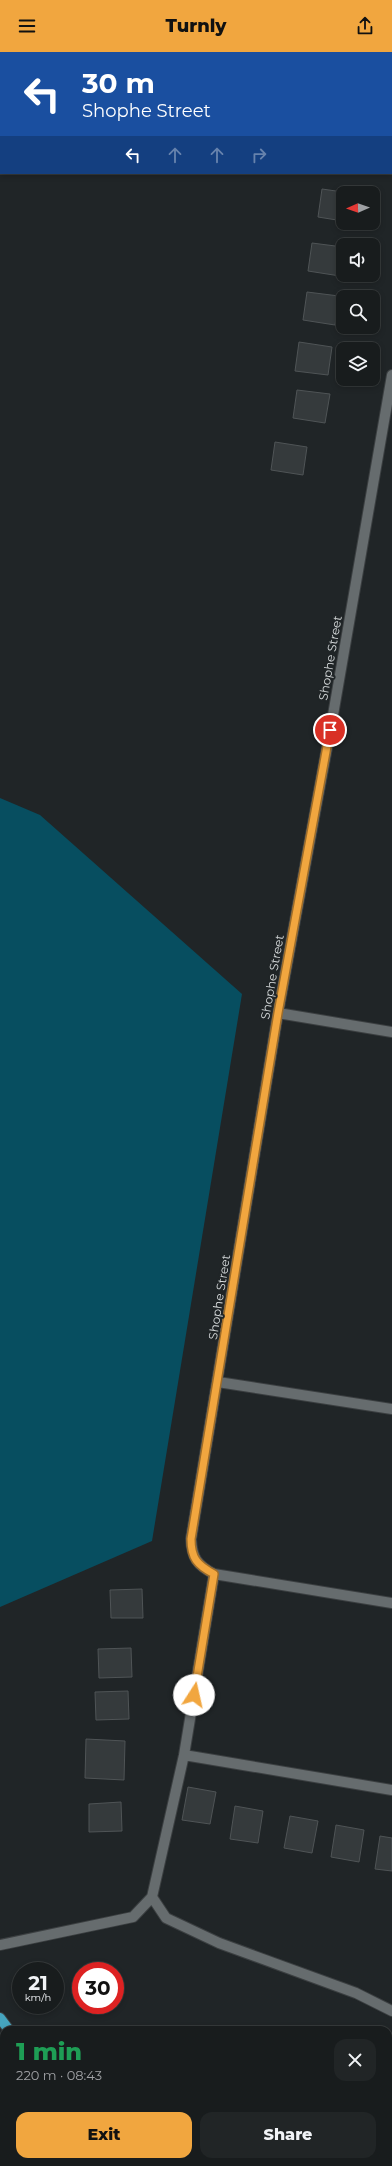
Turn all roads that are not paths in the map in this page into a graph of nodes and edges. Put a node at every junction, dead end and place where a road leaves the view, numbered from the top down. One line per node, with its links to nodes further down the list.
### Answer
1 (392, 375): 2 (street, Shophe Street)
2 (384, 414): 3 (street); 4 (street, Shophe Street)
3 (392, 422)
4 (278, 1013): 5 (street); 6 (street, Shophe Street)
5 (392, 1032)
6 (218, 1382): 7 (street); 8 (street, Shophe Street)
7 (392, 1409)
8 (214, 1574): 9 (street); 10 (street)
9 (392, 1603)
10 (184, 1755): 11 (street); 12 (street)
11 (392, 1790)
12 (152, 1897): 13 (street); 14 (street)
13 (0, 1945)
14 (392, 2010)

